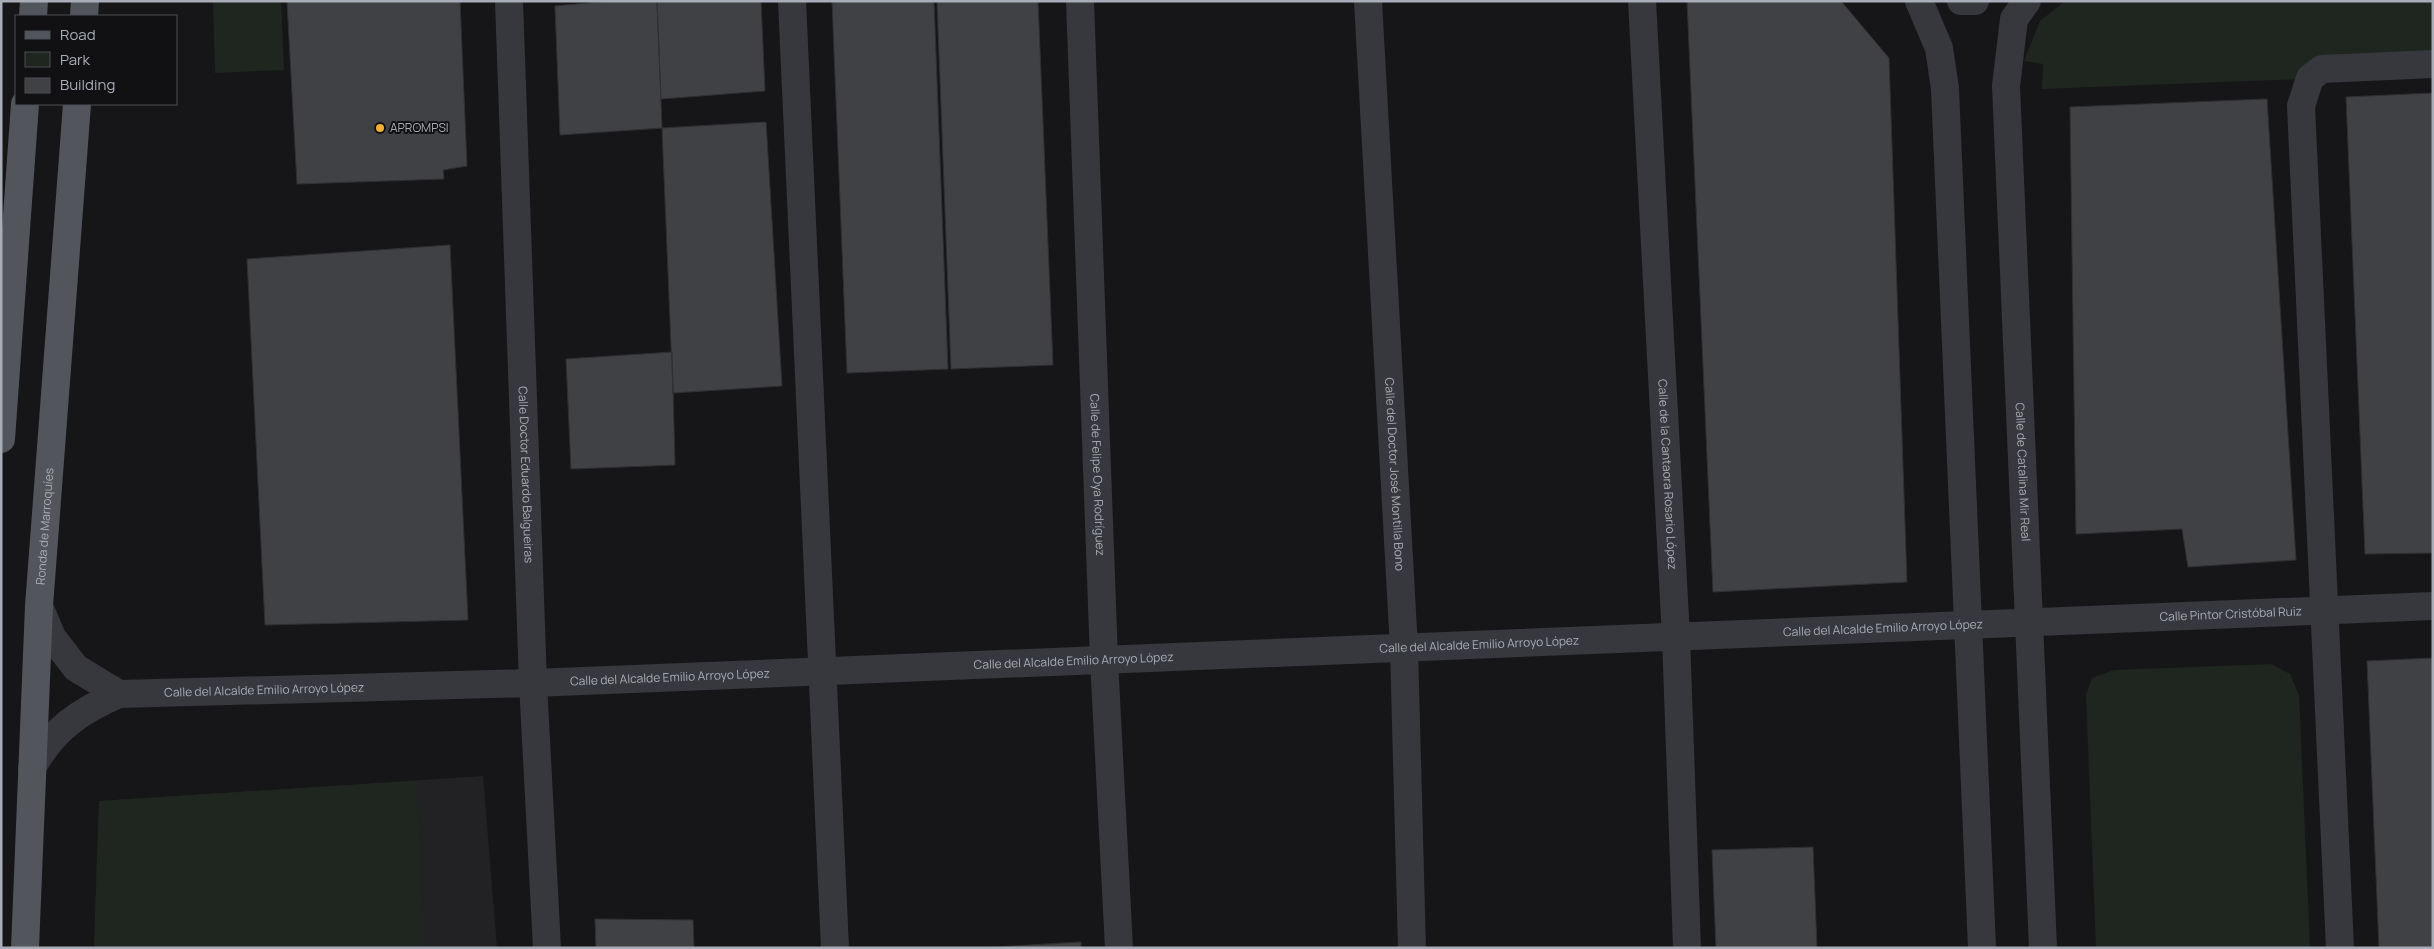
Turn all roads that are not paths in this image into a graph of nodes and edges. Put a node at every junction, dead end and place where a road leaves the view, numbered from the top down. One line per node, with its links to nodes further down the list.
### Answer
1 (34, 1): 12 (main road)
2 (85, 1): 13 (main road)
3 (509, 1): 27 (street, Calle Doctor Eduardo Balgueiras)
4 (792, 1): 26 (street)
5 (1080, 1): 25 (street, Calle de Felipe Oya Rodríguez)
6 (1368, 1): 24 (street, Calle del Doctor José Montilla Bono)
7 (1642, 1): 23 (street, Calle de la Cantaora Rosario López)
8 (1919, 1): 22 (street)
9 (1961, 1): 10 (street)
10 (1974, 1)
11 (2026, 1): 21 (street, Calle de Catalina Mir Real)
12 (32, 15)
13 (84, 15)
14 (2433, 64): 20 (street)
15 (25, 105): 17 (main road)
16 (77, 105): 18 (main road, Ronda de Marroquíes)
17 (1, 439)
18 (39, 606): 28 (street); 29 (main road, Ronda de Marroquíes)
19 (2433, 606): 20 (street, Calle Pintor Cristóbal Ruiz)
20 (2324, 611): 21 (street, Calle Pintor Cristóbal Ruiz); 38 (street)
21 (2029, 622): 22 (street, Calle del Alcalde Emilio Arroyo López); 37 (street, Calle de Catalina Mir Real)
22 (1968, 625): 23 (street, Calle del Alcalde Emilio Arroyo López); 36 (street)
23 (1676, 637): 24 (street, Calle del Alcalde Emilio Arroyo López); 35 (street, Calle de la Cantaora Rosario López)
24 (1404, 648): 25 (street, Calle del Alcalde Emilio Arroyo López); 34 (street, Calle del Doctor José Montilla Bono)
25 (1104, 660): 26 (street, Calle del Alcalde Emilio Arroyo López); 33 (street, Calle de Felipe Oya Rodríguez)
26 (824, 671): 27 (street, Calle del Alcalde Emilio Arroyo López); 32 (street)
27 (533, 683): 28 (street, Calle del Alcalde Emilio Arroyo López); 31 (street, Calle Doctor Eduardo Balgueiras)
28 (119, 694): 29 (street)
29 (32, 768): 30 (main road, Ronda de Marroquíes)
30 (25, 948)
31 (547, 948)
32 (835, 948)
33 (1118, 948)
34 (1412, 948)
35 (1687, 948)
36 (1982, 948)
37 (2043, 948)
38 (2340, 948)

